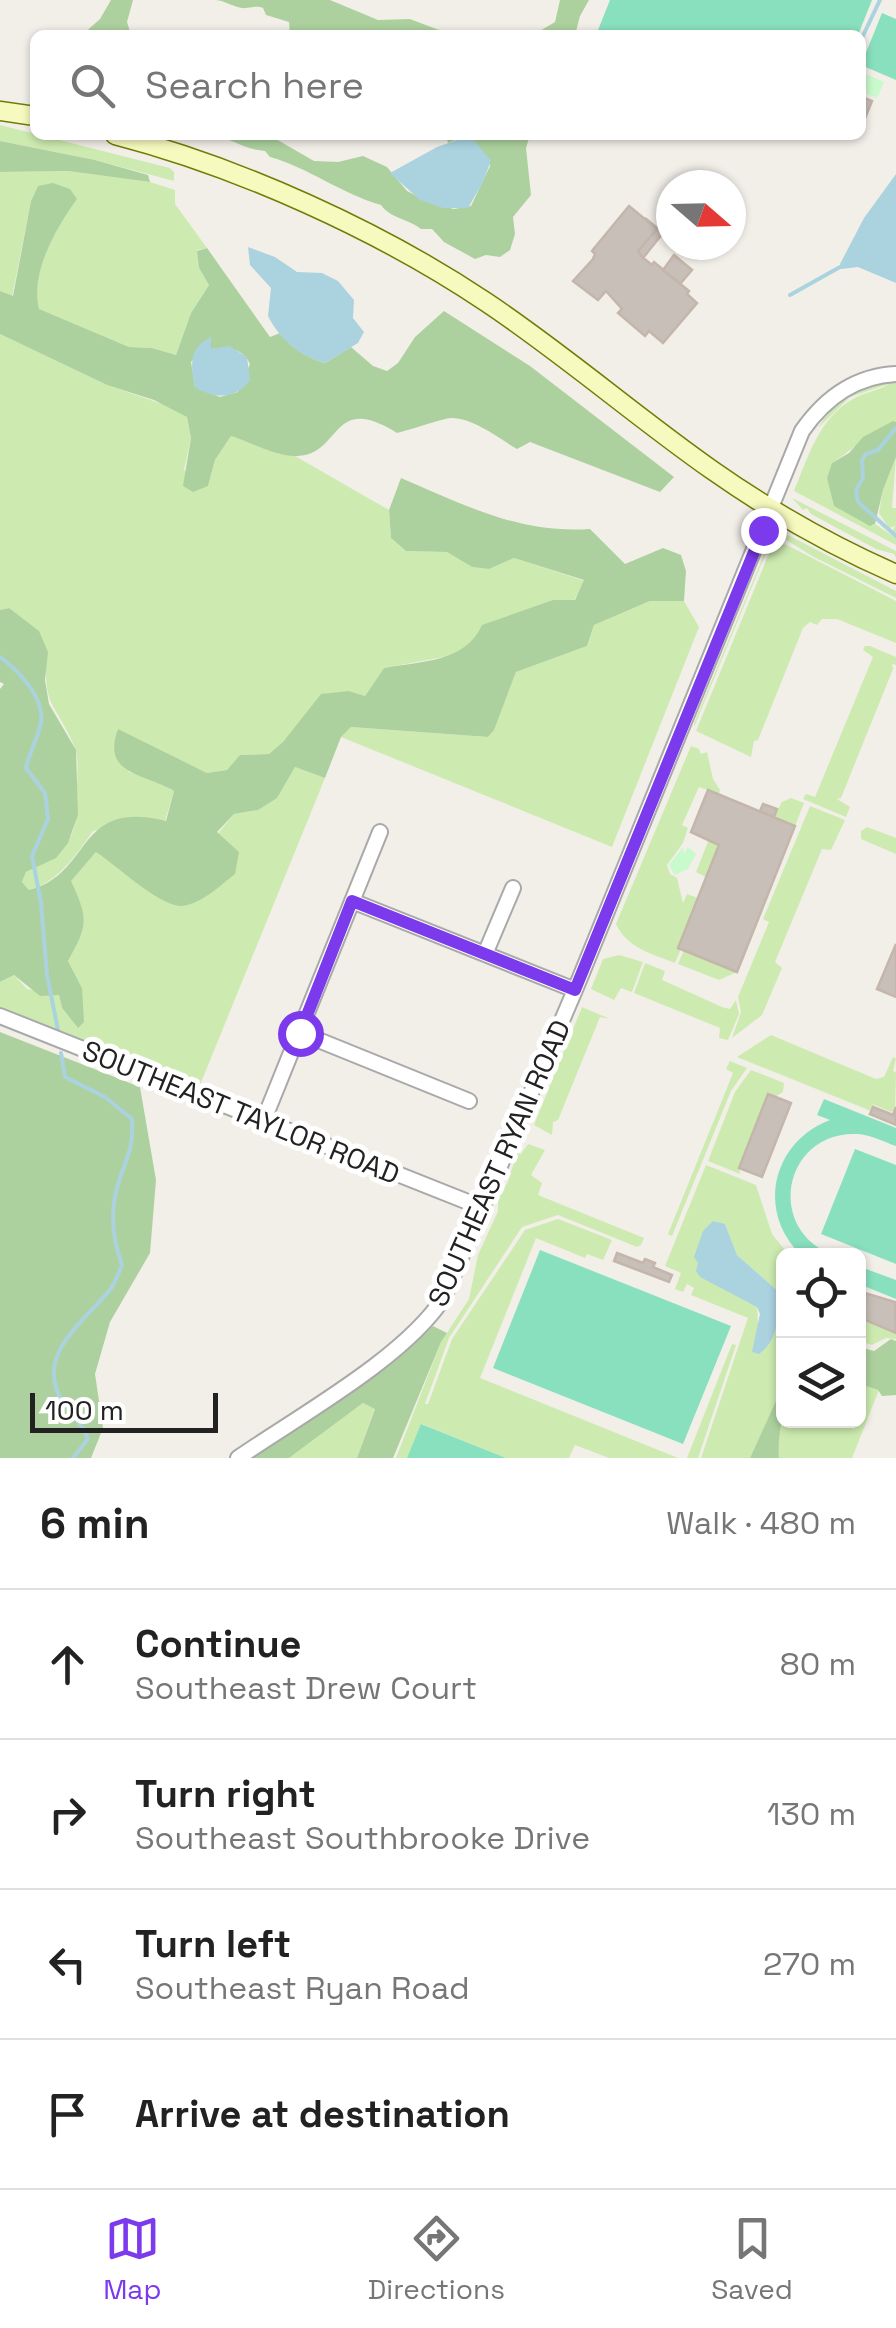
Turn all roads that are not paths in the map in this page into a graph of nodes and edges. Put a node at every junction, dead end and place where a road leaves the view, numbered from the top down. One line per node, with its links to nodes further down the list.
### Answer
1 (0, 111): 2 (main road)
2 (30, 115)
3 (129, 140): 5 (main road)
4 (896, 374): 5 (street, SOUTHEAST RYAN ROAD)
5 (772, 508): 6 (main road); 11 (street, SOUTHEAST RYAN ROAD)
6 (896, 574)
7 (380, 832): 9 (street)
8 (513, 888): 10 (street)
9 (352, 901): 10 (street); 13 (street)
10 (485, 954): 11 (street)
11 (575, 990): 16 (street, SOUTHEAST RYAN ROAD)
12 (0, 1016): 15 (street, SOUTHEAST TAYLOR ROAD)
13 (300, 1033): 14 (street); 15 (street)
14 (469, 1101)
15 (263, 1122): 16 (street, SOUTHEAST TAYLOR ROAD)
16 (483, 1208): 17 (street, SOUTHEAST RYAN ROAD)
17 (238, 1458)

